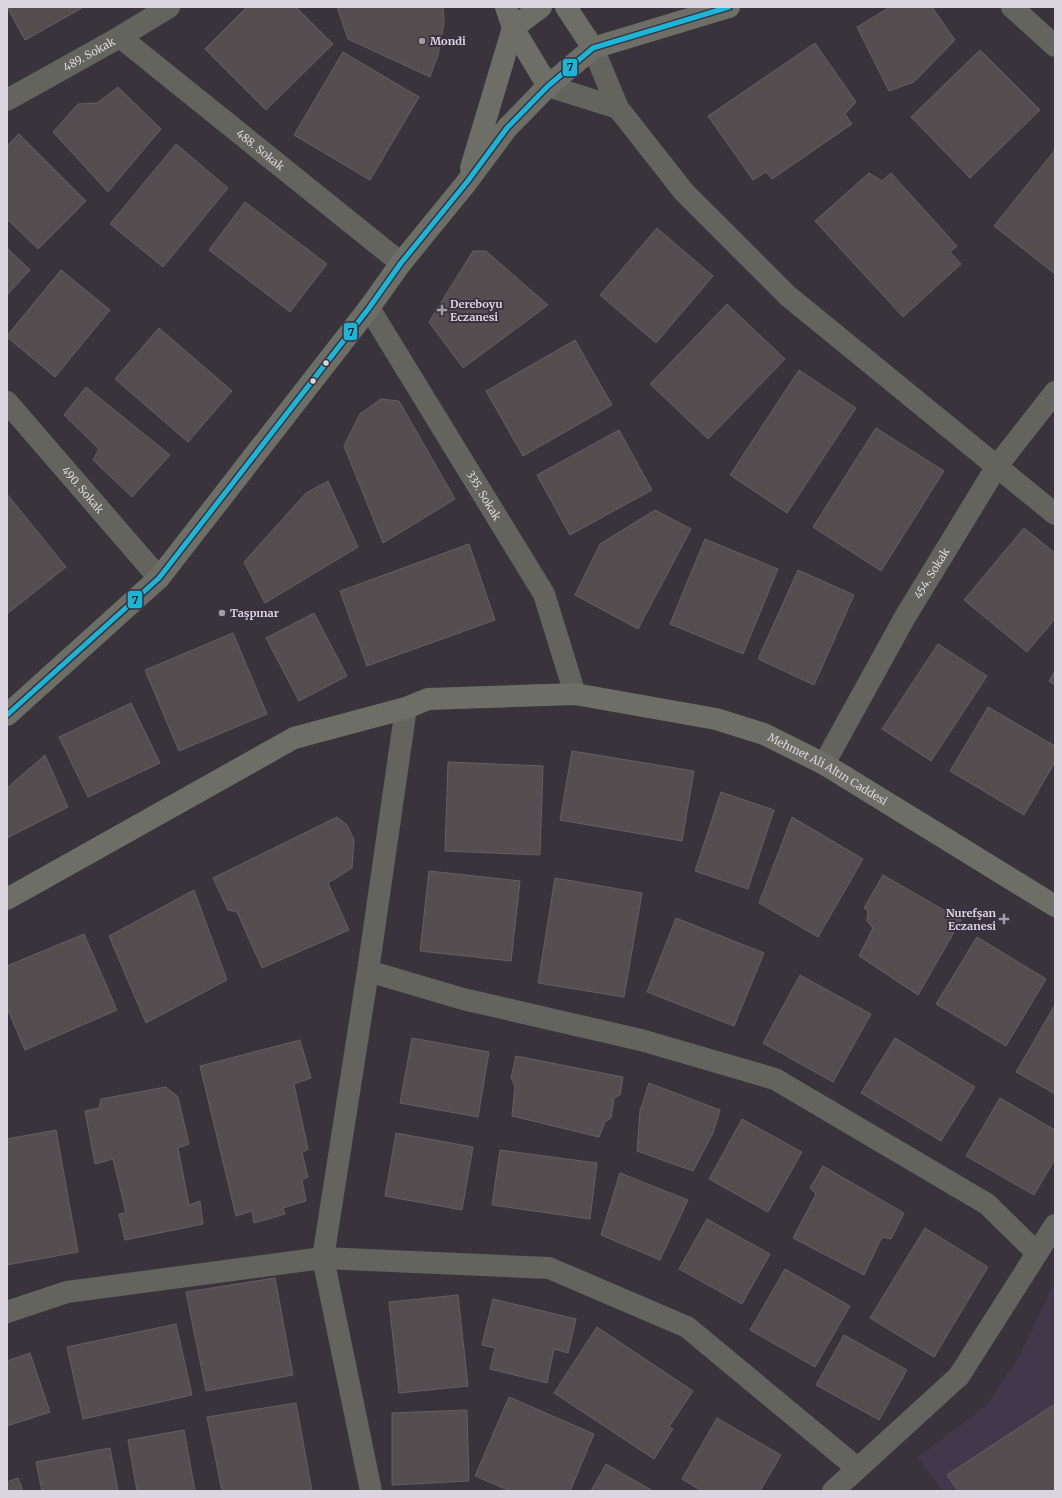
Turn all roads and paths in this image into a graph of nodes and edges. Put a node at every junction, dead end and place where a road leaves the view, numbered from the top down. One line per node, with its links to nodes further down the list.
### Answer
1 (170, 7): 8 (street, 489. Sokak)
2 (506, 7): 7 (street)
3 (541, 7): 7 (street)
4 (566, 7): 10 (street)
5 (729, 7): 10 (street)
6 (1012, 7): 9 (street)
7 (513, 28): 11 (street); 14 (street)
8 (120, 37): 12 (street, 489. Sokak); 15 (street, 488. Sokak)
9 (1055, 46)
10 (593, 48): 11 (street); 13 (street)
11 (548, 86): 13 (street); 14 (street)
12 (7, 100)
13 (618, 108): 19 (street)
14 (466, 182): 15 (street)
15 (401, 263): 16 (street)
16 (370, 308): 21 (street); 22 (street, 335. Sokak)
17 (1055, 392): 19 (street, 454. Sokak)
18 (7, 402): 21 (street, 490. Sokak)
19 (997, 466): 20 (street); 25 (street, 454. Sokak)
20 (1055, 514)
21 (159, 578): 24 (street)
22 (575, 694): 23 (street, Mehmet Ali Altın Caddesi); 25 (street, Mehmet Ali Altın Caddesi)
23 (406, 708): 26 (street, Mehmet Ali Altın Caddesi); 28 (street)
24 (7, 715)
25 (824, 764): 27 (street, Mehmet Ali Altın Caddesi)
26 (7, 899)
27 (1055, 906)
28 (368, 971): 30 (street); 31 (street)
29 (1055, 1225): 30 (street)
30 (1037, 1253): 33 (street)
31 (323, 1258): 32 (street); 33 (street); 34 (street)
32 (7, 1312)
33 (857, 1468): 35 (street)
34 (371, 1491)
35 (832, 1491)

